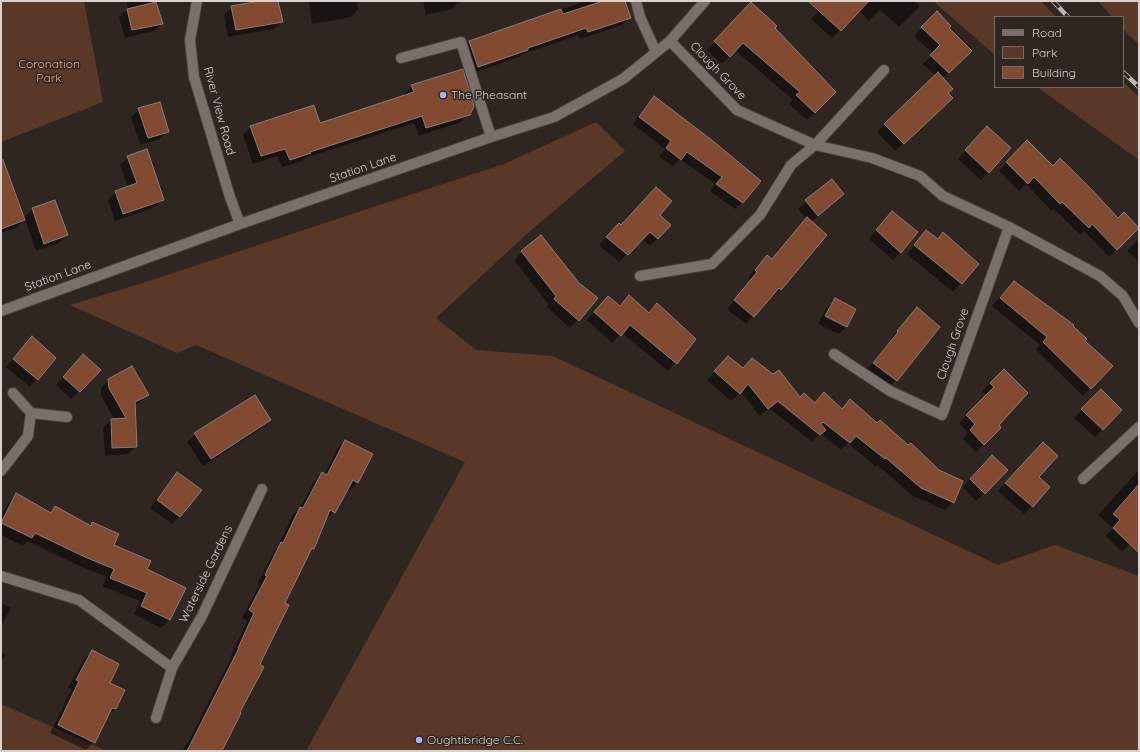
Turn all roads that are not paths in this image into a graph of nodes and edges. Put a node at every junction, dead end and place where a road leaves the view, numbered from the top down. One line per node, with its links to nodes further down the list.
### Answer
1 (197, 1): 10 (street, River View Road)
2 (636, 1): 5 (street)
3 (705, 1): 4 (street, Station Lane)
4 (670, 41): 5 (street, Station Lane); 9 (street, Clough Grove)
5 (656, 52): 8 (street, Station Lane)
6 (401, 58): 8 (street)
7 (884, 70): 9 (street)
8 (491, 137): 10 (street, Station Lane)
9 (814, 145): 11 (street, Clough Grove); 12 (street)
10 (240, 224): 13 (street, Station Lane)
11 (1009, 227): 14 (street, Clough Grove); 15 (street, Clough Grove)
12 (640, 276)
13 (1, 311)
14 (1139, 323)
15 (834, 354)
16 (13, 393): 17 (street)
17 (31, 413): 18 (street); 20 (street)
18 (67, 417)
19 (1139, 427): 21 (street)
20 (1, 471)
21 (1083, 479)
22 (262, 489): 24 (street, Waterside Gardens)
23 (1, 576): 24 (street)
24 (172, 668): 25 (street, Waterside Gardens)
25 (156, 718)

